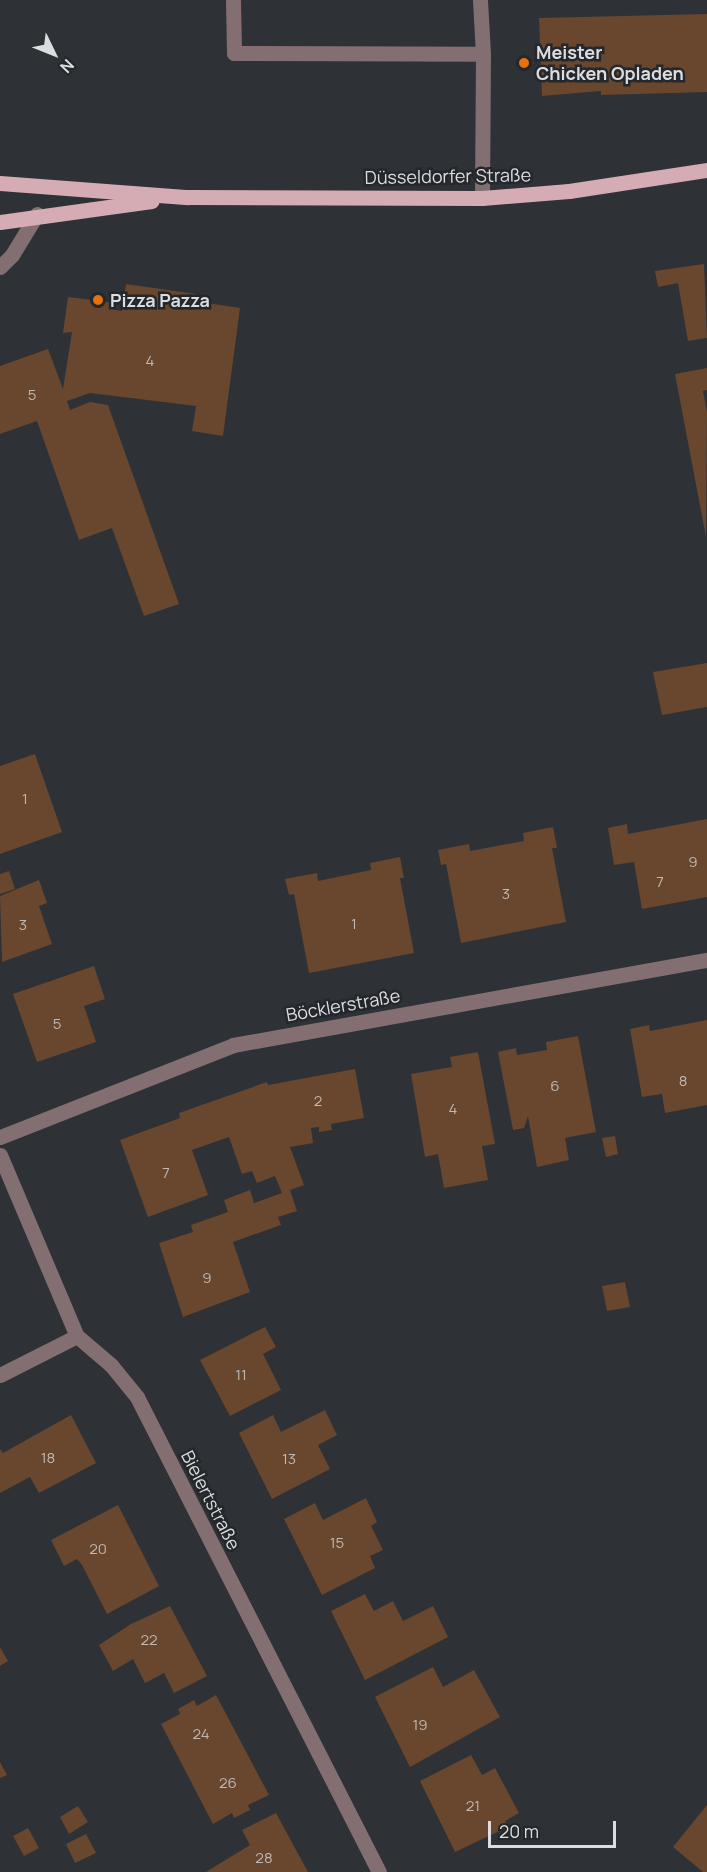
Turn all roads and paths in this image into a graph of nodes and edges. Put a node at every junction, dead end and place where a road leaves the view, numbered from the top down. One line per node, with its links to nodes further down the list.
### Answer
1 (233, 0): 3 (street)
2 (480, 0): 3 (street)
3 (483, 54): 7 (street)
4 (707, 170): 7 (main road, Düsseldorfer Straße)
5 (0, 183): 6 (main road, Düsseldorfer Straße)
6 (188, 197): 7 (main road, Düsseldorfer Straße); 8 (main road, Düsseldorfer Straße)
7 (482, 198)
8 (37, 214): 9 (main road, Düsseldorfer Straße); 10 (street)
9 (0, 222)
10 (0, 267)
11 (707, 960): 12 (street, Böcklerstraße)
12 (0, 1137)
13 (0, 1155): 14 (street, Bielertstraße)
14 (77, 1336): 15 (street); 16 (street, Bielertstraße)
15 (0, 1375)
16 (379, 1872)

